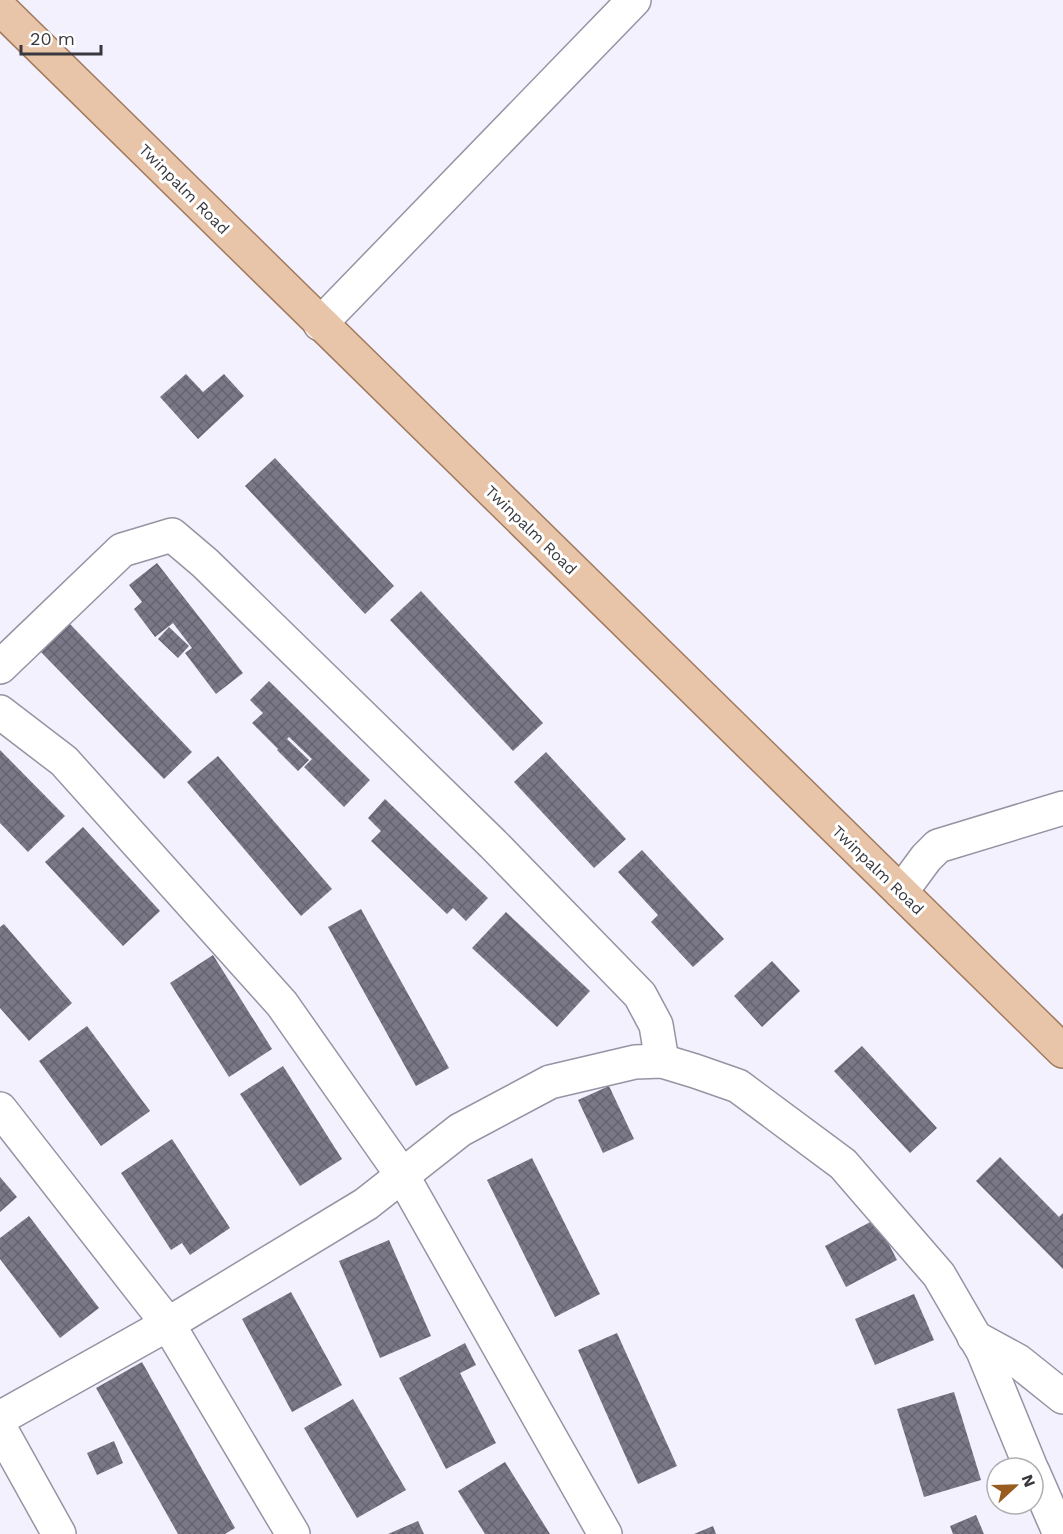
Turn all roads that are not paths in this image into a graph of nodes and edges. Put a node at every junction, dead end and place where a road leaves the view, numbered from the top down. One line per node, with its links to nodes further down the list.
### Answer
1 (634, 0): 3 (street)
2 (0, 8): 3 (main road, Twinpalm Road)
3 (320, 324): 7 (main road, Twinpalm Road)
4 (0, 667): 9 (street)
5 (0, 711): 11 (street)
6 (1063, 808): 7 (street)
7 (901, 892): 8 (main road, Twinpalm Road)
8 (1063, 1051)
9 (662, 1061): 11 (street); 13 (street)
10 (0, 1109): 12 (street)
11 (402, 1175): 12 (street); 21 (street)
12 (168, 1324): 15 (street); 20 (street)
13 (974, 1336): 14 (street); 17 (street)
14 (1063, 1397)
15 (0, 1418)
16 (0, 1428): 19 (street)
17 (1026, 1456)
18 (1045, 1500): 22 (street)
19 (59, 1534)
20 (292, 1534)
21 (605, 1534)
22 (1060, 1534)

